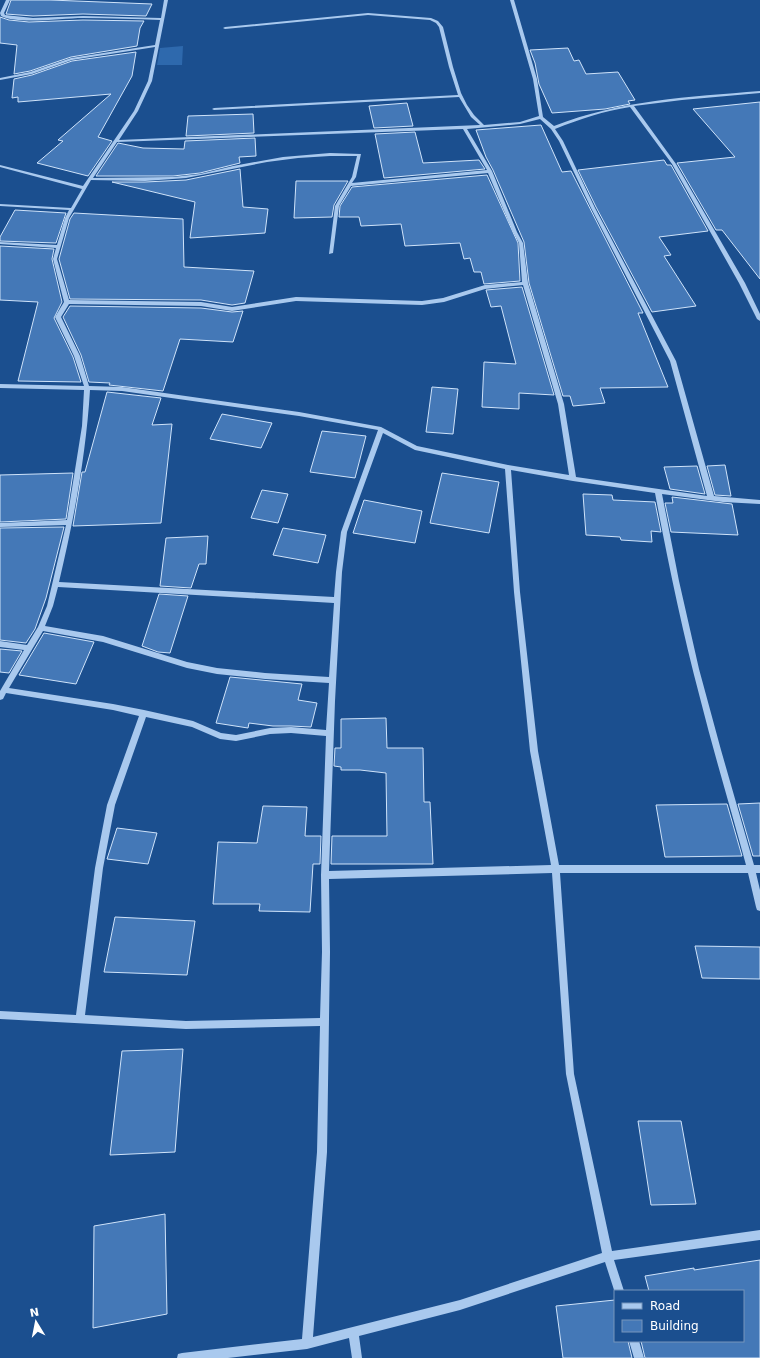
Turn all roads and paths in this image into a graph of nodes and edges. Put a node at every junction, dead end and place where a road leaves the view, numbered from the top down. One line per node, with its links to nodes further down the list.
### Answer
1 (8, 0): 4 (street)
2 (166, 0): 4 (street)
3 (512, 0): 12 (street)
4 (163, 19): 6 (street)
5 (225, 28): 9 (street)
6 (156, 46): 7 (street); 16 (street)
7 (0, 79)
8 (760, 92): 10 (street)
9 (459, 96): 11 (street); 13 (street)
10 (632, 106): 15 (street); 29 (street)
11 (214, 109)
12 (541, 117): 13 (street); 15 (street)
13 (482, 126): 14 (street)
14 (464, 128): 16 (street); 18 (street)
15 (553, 128): 36 (street)
16 (116, 141): 19 (street)
17 (0, 166): 21 (street)
18 (490, 171): 20 (street); 27 (street)
19 (90, 179): 20 (street); 21 (street)
20 (351, 185): 26 (street)
21 (84, 188): 23 (street)
22 (0, 205): 23 (street)
23 (72, 210): 25 (street)
24 (0, 243): 25 (street)
25 (59, 247): 28 (street)
26 (331, 253)
27 (525, 283): 28 (street); 34 (street)
28 (67, 302): 31 (street)
29 (760, 319)
30 (0, 386): 31 (street)
31 (87, 388): 32 (street); 38 (street)
32 (381, 430): 33 (street); 41 (street)
33 (508, 467): 34 (street); 49 (street)
34 (573, 479): 35 (street)
35 (658, 491): 36 (street); 50 (street)
36 (711, 498): 37 (street)
37 (760, 502)
38 (70, 522): 39 (street); 40 (street)
39 (0, 525)
40 (56, 584): 41 (street); 42 (street)
41 (337, 600): 45 (street)
42 (41, 628): 44 (street); 45 (street)
43 (0, 644): 44 (street)
44 (30, 648): 46 (street)
45 (332, 680): 48 (street)
46 (2, 693): 47 (street)
47 (144, 714): 48 (street); 54 (street)
48 (329, 733): 51 (street)
49 (556, 869): 50 (street); 51 (street); 57 (street)
50 (756, 869): 52 (street)
51 (325, 875): 55 (street)
52 (760, 906)
53 (0, 1015): 54 (street)
54 (80, 1020): 55 (street)
55 (324, 1022): 61 (street)
56 (760, 1235): 57 (street)
57 (608, 1256): 58 (street); 59 (street)
58 (619, 1290)
59 (353, 1332): 61 (street); 63 (street)
60 (634, 1342): 64 (street)
61 (307, 1344): 62 (street)
62 (182, 1358)
63 (357, 1358)
64 (639, 1358)

